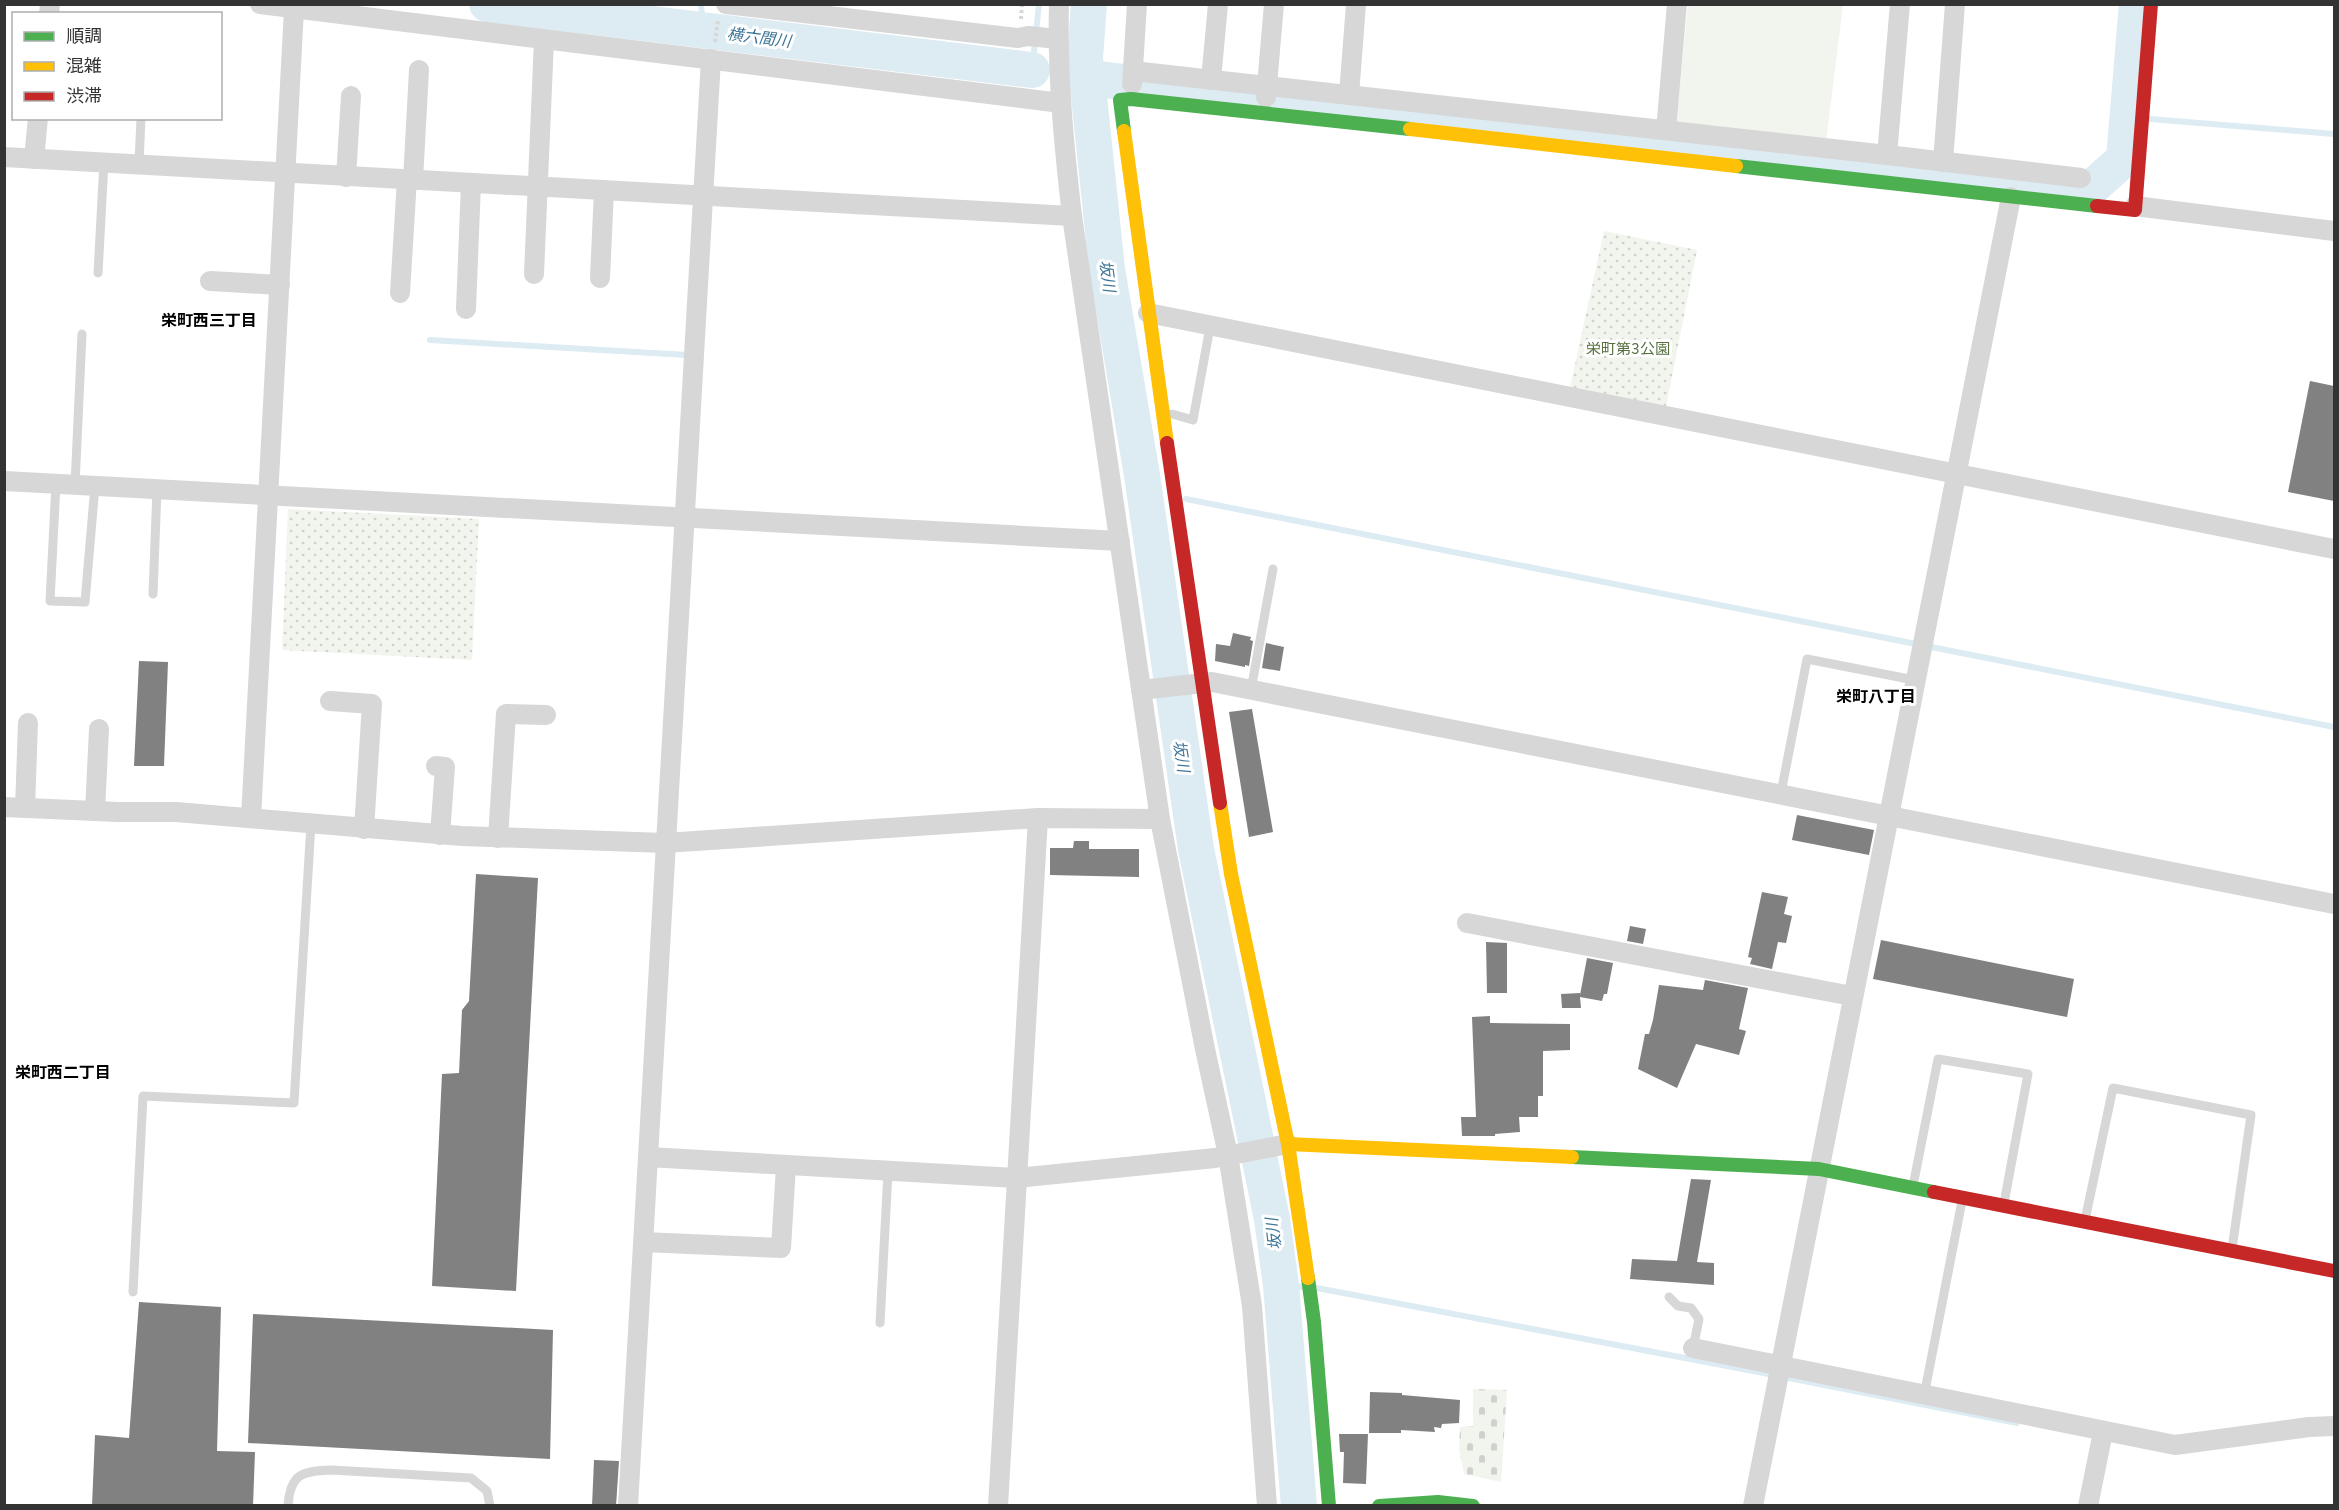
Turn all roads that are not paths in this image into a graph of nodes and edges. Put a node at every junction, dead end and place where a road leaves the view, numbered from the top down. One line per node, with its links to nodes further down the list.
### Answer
1 (260, 4): 11 (street)
2 (1059, 4): 14 (street)
3 (1137, 4): 17 (street)
4 (1218, 4): 18 (street)
5 (1274, 4): 19 (street)
6 (1356, 4): 20 (street)
7 (1677, 4): 27 (street)
8 (1900, 4): 28 (street)
9 (1955, 4): 32 (street)
10 (2151, 4): 43 (street)
11 (294, 9): 13 (street); 34 (street)
12 (722, 10): 14 (street)
13 (544, 40): 15 (street); 39 (street)
14 (1059, 47): 23 (street)
15 (712, 59): 23 (street); 41 (street)
16 (419, 70): 37 (street)
17 (1133, 71): 18 (street); 22 (street)
18 (1211, 80): 19 (street)
19 (1267, 86): 20 (street); 24 (street)
20 (1349, 95): 27 (street)
21 (351, 96): 35 (street)
22 (1131, 96): 24 (street); 53 (street)
23 (1061, 98): 44 (street)
24 (1264, 113): 42 (street)
25 (38, 120): 30 (street)
26 (141, 120): 33 (lane)
27 (1666, 130): 28 (street)
28 (1887, 154): 32 (street)
29 (4, 156): 30 (street)
30 (34, 159): 31 (street)
31 (104, 162): 33 (street); 46 (lane)
32 (1943, 162): 36 (street)
33 (139, 164): 34 (street)
34 (285, 173): 35 (street); 50 (street)
35 (346, 177): 37 (street)
36 (2081, 178)
37 (410, 180): 38 (street); 51 (street)
38 (471, 183): 39 (street); 52 (street)
39 (536, 186): 40 (street); 47 (street)
40 (604, 190): 41 (street); 48 (street)
41 (704, 195): 44 (street); 62 (street)
42 (2011, 197): 43 (street); 57 (street)
43 (2135, 206): 45 (street)
44 (1072, 216): 63 (street)
45 (2334, 231)
46 (98, 273)
47 (534, 274)
48 (600, 278)
49 (210, 281): 50 (street)
50 (280, 285): 61 (street)
51 (400, 292)
52 (466, 309)
53 (1148, 313): 54 (street); 68 (street)
54 (1210, 327): 56 (lane); 57 (street)
55 (82, 334): 59 (lane)
56 (1172, 414)
57 (1955, 473): 64 (street); 67 (street)
58 (4, 481): 59 (street)
59 (75, 485): 59 (lane); 60 (street)
60 (157, 489): 61 (street); 66 (lane)
61 (269, 495): 62 (street); 81 (street)
62 (686, 519): 63 (street); 88 (street)
63 (1120, 541): 69 (street)
64 (2334, 549)
65 (1273, 569): 70 (lane)
66 (153, 594)
67 (1914, 680): 76 (lane); 80 (street)
68 (1198, 682): 69 (street); 70 (street); 92 (street)
69 (1145, 690): 83 (street)
70 (1251, 690): 76 (street)
71 (330, 701): 85 (street)
72 (546, 715): 87 (street)
73 (28, 723): 78 (street)
74 (99, 729): 79 (street)
75 (436, 766): 86 (street)
76 (1781, 793): 80 (street)
77 (4, 807): 78 (street)
78 (25, 808): 79 (street)
79 (95, 811): 81 (street)
80 (1888, 816): 89 (street); 91 (street)
81 (251, 818): 84 (street)
82 (1038, 818): 83 (street); 88 (street); 98 (street)
83 (1160, 819): 93 (street)
84 (311, 824): 85 (street); 106 (lane)
85 (364, 828): 86 (street)
86 (440, 835): 87 (street)
87 (498, 838): 88 (street)
88 (666, 843): 94 (street)
89 (2334, 904)
90 (1467, 923): 91 (street)
91 (1852, 996): 96 (street)
92 (1283, 1144): 93 (street); 96 (street); 119 (street)
93 (1231, 1154): 98 (street); 118 (street)
94 (648, 1157): 95 (street); 103 (street)
95 (786, 1166): 97 (street); 103 (street)
96 (1819, 1169): 99 (street); 110 (street)
97 (888, 1172): 98 (street); 108 (lane)
98 (1016, 1178): 117 (street)
99 (1912, 1189): 100 (street); 101 (lane)
100 (1963, 1199): 101 (street); 111 (lane)
101 (2003, 1206): 102 (street)
102 (2085, 1223): 104 (street); 104 (lane)
103 (643, 1242): 116 (street)
104 (2232, 1251): 105 (street)
105 (2334, 1271)
106 (133, 1292)
107 (1669, 1298): 109 (lane)
108 (880, 1323)
109 (1693, 1348): 110 (street)
110 (1779, 1366): 111 (street); 122 (street)
111 (1924, 1396): 113 (street)
112 (2334, 1426): 113 (street)
113 (2103, 1432): 123 (street)
114 (288, 1506): 115 (lane)
115 (490, 1506)
116 (628, 1506)
117 (998, 1506)
118 (1267, 1506)
119 (1329, 1506)
120 (1379, 1506): 121 (street)
121 (1473, 1506)
122 (1753, 1506)
123 (2088, 1506)

